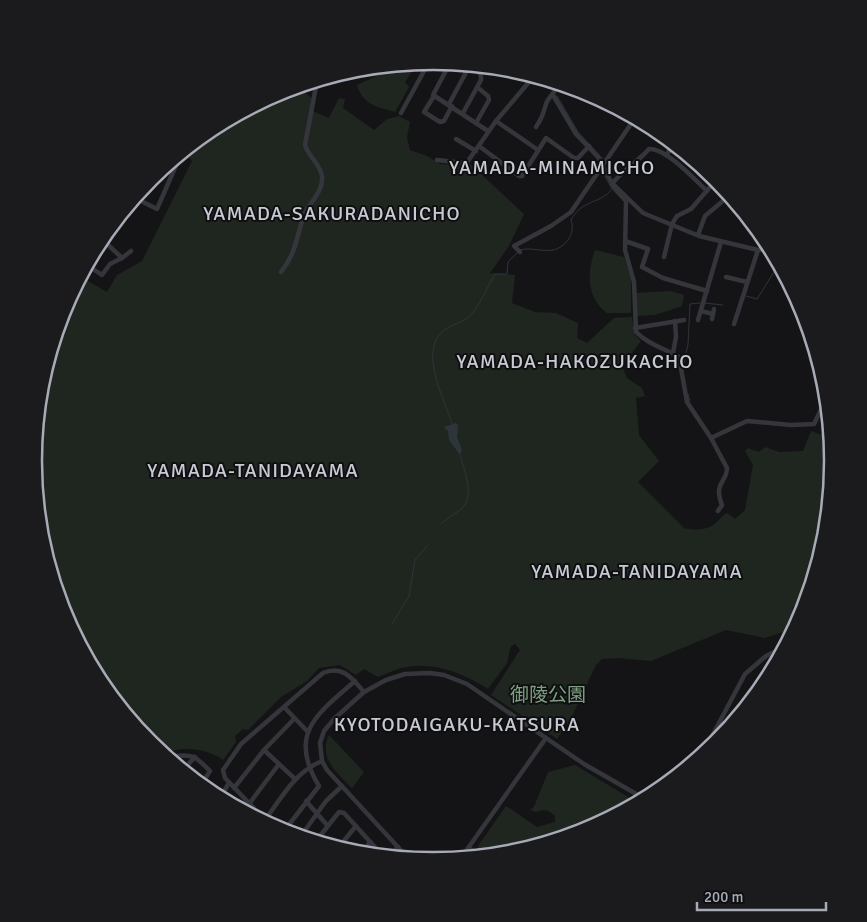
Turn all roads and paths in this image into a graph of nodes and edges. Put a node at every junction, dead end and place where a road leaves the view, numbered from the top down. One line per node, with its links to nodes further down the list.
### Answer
1 (424, 70): 12 (street)
2 (446, 70): 10 (street)
3 (467, 72): 11 (street)
4 (479, 73): 6 (street)
5 (529, 82): 14 (street)
6 (477, 87): 13 (street); 15 (street)
7 (315, 89): 46 (street)
8 (556, 90): 9 (street)
9 (553, 95): 17 (street); 21 (street)
10 (434, 96): 11 (street); 11 (street)
11 (450, 105): 13 (street)
12 (401, 113)
13 (463, 113): 15 (street)
14 (496, 121): 18 (street); 22 (street)
15 (476, 123): 18 (street)
16 (631, 124): 27 (street)
17 (536, 127)
18 (488, 131): 20 (street)
19 (456, 139): 24 (street)
20 (479, 146): 22 (street); 24 (street)
21 (589, 146): 22 (street); 27 (street)
22 (538, 150)
23 (670, 150): 25 (street)
24 (476, 151): 26 (street)
25 (666, 155): 29 (street); 31 (street)
26 (438, 160)
27 (604, 166): 29 (street); 42 (street)
28 (175, 168): 33 (street)
29 (612, 184): 34 (street); 36 (street)
30 (711, 186): 31 (street)
31 (708, 190): 34 (street)
32 (724, 200): 35 (street)
33 (142, 201)
34 (672, 224): 35 (street); 43 (street)
35 (698, 236): 37 (street)
36 (625, 241): 49 (street); 56 (street)
37 (721, 242): 39 (street); 49 (street)
38 (107, 245): 44 (street)
39 (758, 250): 40 (street); 48 (street)
40 (762, 250)
41 (131, 251): 44 (street)
42 (519, 251)
43 (664, 257)
44 (122, 258): 45 (street)
45 (93, 268)
46 (281, 272)
47 (726, 277): 48 (street)
48 (747, 282): 55 (street)
49 (707, 291): 50 (street)
50 (701, 311): 51 (street); 53 (street)
51 (713, 314)
52 (684, 320): 54 (street)
53 (698, 320)
54 (675, 321): 56 (street); 57 (street)
55 (734, 324)
56 (635, 328): 57 (street)
57 (673, 353): 59 (street)
58 (821, 410): 59 (street)
59 (711, 438): 60 (street)
60 (718, 511)
61 (775, 652): 67 (street)
62 (355, 681): 63 (street); 64 (street); 66 (street)
63 (364, 692): 68 (street); 72 (street)
64 (284, 707): 65 (street); 78 (street)
65 (294, 719): 66 (street); 69 (street)
66 (308, 732): 75 (street)
67 (714, 733)
68 (546, 738): 82 (street); 98 (street)
69 (264, 750): 73 (street); 80 (street)
70 (177, 756): 71 (street)
71 (195, 757): 74 (street); 76 (street)
72 (322, 761): 75 (street); 79 (street)
73 (279, 764): 77 (street); 84 (street)
74 (188, 765)
75 (307, 767): 77 (street); 83 (street)
76 (205, 778)
77 (295, 779): 87 (street)
78 (229, 783): 80 (street); 81 (street)
79 (342, 786): 86 (street); 96 (street)
80 (234, 788): 84 (street)
81 (224, 791)
82 (638, 794)
83 (306, 801): 86 (street); 88 (street)
84 (249, 804): 85 (street)
85 (253, 808)
86 (317, 814): 89 (street); 91 (street)
87 (271, 816)
88 (289, 824)
89 (327, 825): 90 (street); 92 (street)
90 (356, 826): 93 (street); 94 (street)
91 (305, 830)
92 (320, 835)
93 (343, 841)
94 (370, 842): 95 (street); 97 (street)
95 (367, 846)
96 (398, 847): 99 (street); 100 (street)
97 (375, 848)
98 (470, 848): 101 (street); 102 (street)
99 (395, 850)
100 (401, 850)
101 (468, 850)
102 (473, 850)

